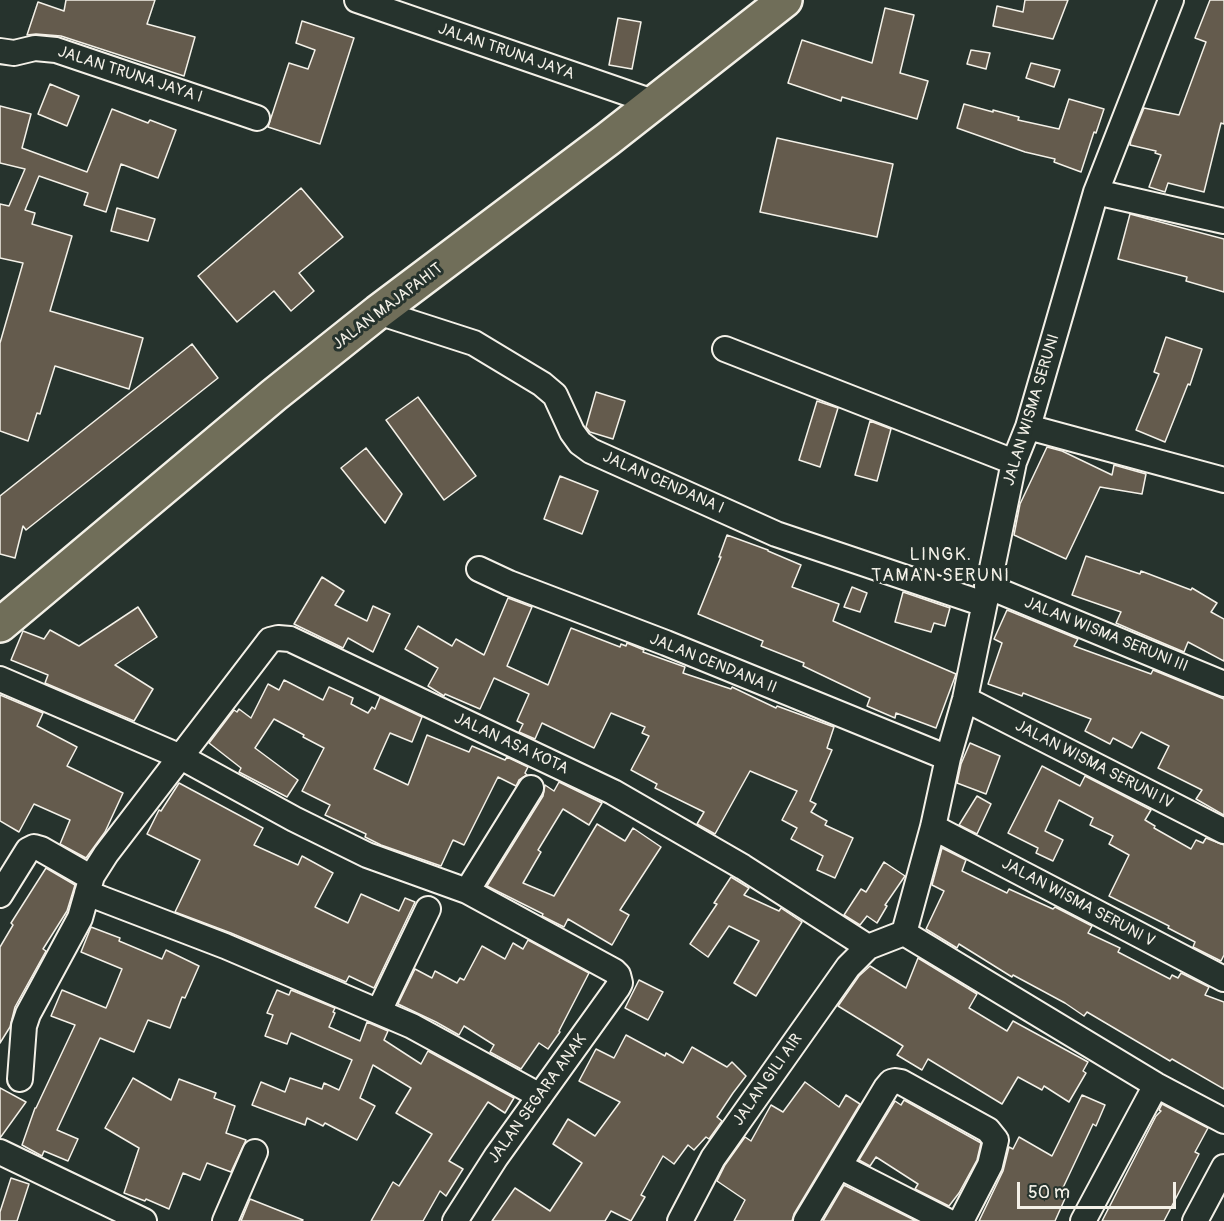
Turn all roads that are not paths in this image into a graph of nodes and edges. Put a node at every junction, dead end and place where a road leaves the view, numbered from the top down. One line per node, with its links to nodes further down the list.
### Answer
1 (357, 0): 5 (street, JALAN TRUNA JAYA)
2 (785, 0): 5 (main road, JALAN MAJAPAHIT)
3 (1171, 0): 7 (street, JALAN WISMA SERUNI)
4 (0, 51): 6 (street, JALAN TRUNA JAYA I)
5 (656, 103): 9 (main road, JALAN MAJAPAHIT)
6 (257, 118)
7 (1096, 192): 8 (street); 11 (street, JALAN WISMA SERUNI)
8 (1224, 221)
9 (378, 312): 15 (street, JALAN CENDANA I); 16 (main road, JALAN MAJAPAHIT)
10 (725, 349): 12 (street)
11 (1028, 428): 12 (street, JALAN WISMA SERUNI); 13 (street)
12 (1014, 462): 15 (street, JALAN WISMA SERUNI)
13 (1224, 480)
14 (479, 569): 21 (street, JALAN CENDANA II)
15 (986, 595): 18 (street, JALAN WISMA SERUNI III); 19 (street, JALAN WISMA SERUNI)
16 (0, 626)
17 (0, 679): 20 (street)
18 (1224, 684)
19 (965, 699): 21 (street, JALAN WISMA SERUNI); 24 (street, JALAN WISMA SERUNI IV)
20 (181, 757): 25 (street, JALAN ASA KOTA); 26 (street); 30 (street, JALAN ASA KOTA)
21 (948, 758): 23 (street, JALAN WISMA SERUNI)
22 (531, 788): 26 (street)
23 (933, 827): 29 (street, JALAN WISMA SERUNI); 31 (street, JALAN WISMA SERUNI V)
24 (1224, 831)
25 (87, 881): 27 (street); 32 (street); 33 (street, JALAN ASA KOTA)
26 (467, 891): 35 (street, JALAN SEGARA ANAK)
27 (0, 895)
28 (428, 909): 32 (street)
29 (904, 933): 30 (street); 34 (street)
30 (868, 947): 44 (street, JALAN GILI AIR)
31 (1224, 979)
32 (379, 1011): 35 (street)
33 (20, 1079)
34 (1156, 1085): 36 (street); 48 (street)
35 (540, 1096): 43 (street, JALAN SEGARA ANAK)
36 (1224, 1121)
37 (0, 1152): 41 (street)
38 (255, 1152): 42 (street)
39 (839, 1166): 45 (street); 46 (street); 47 (street)
40 (1224, 1167): 49 (street)
41 (135, 1219)
42 (225, 1221)
43 (455, 1221)
44 (680, 1221)
45 (806, 1221)
46 (947, 1221)
47 (961, 1221)
48 (1083, 1221)
49 (1195, 1221)

